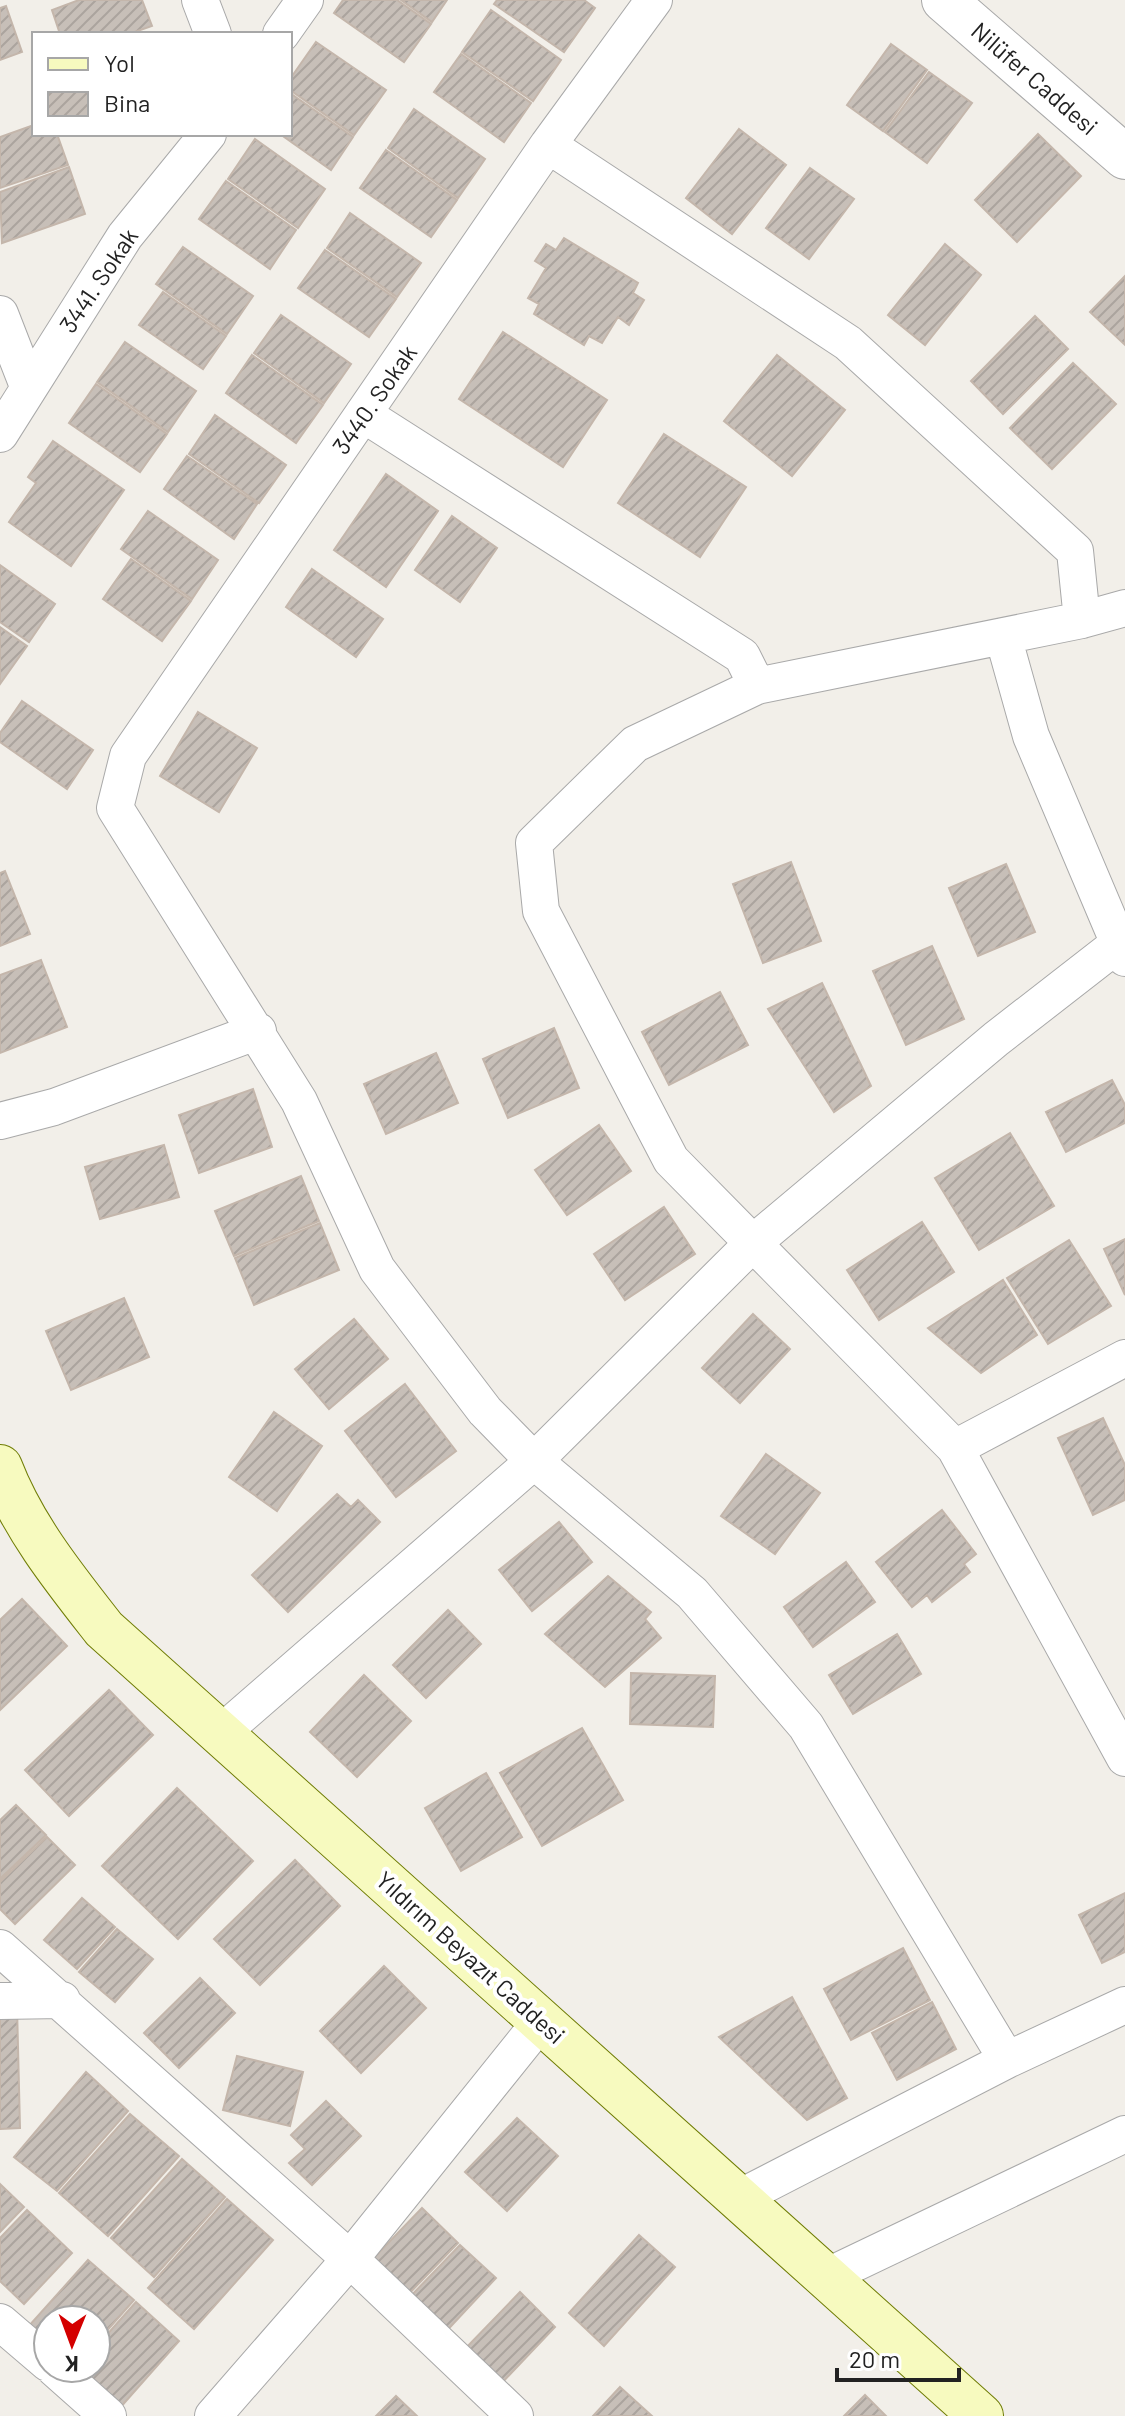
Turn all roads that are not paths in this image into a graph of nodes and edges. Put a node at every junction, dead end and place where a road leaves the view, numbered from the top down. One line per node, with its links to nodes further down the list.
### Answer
1 (200, 0): 5 (street)
2 (305, 0): 6 (street)
3 (654, 0): 8 (street, 3440. Sokak)
4 (961, 5): 9 (street, Nilüfer Caddesi)
5 (212, 32)
6 (282, 32)
7 (206, 136): 11 (street, 3441. Sokak)
8 (548, 145): 12 (street, 3440. Sokak); 15 (street)
9 (1125, 157)
10 (0, 314): 11 (street)
11 (28, 386): 13 (street, 3441. Sokak)
12 (363, 414): 17 (street); 19 (street, 3440. Sokak)
13 (0, 434)
14 (1125, 608): 15 (street)
15 (1082, 620): 16 (street)
16 (1003, 636): 17 (street); 18 (street)
17 (757, 686): 21 (street)
18 (1121, 952): 21 (street)
19 (258, 1031): 20 (street); 24 (street)
20 (0, 1121)
21 (753, 1243): 23 (street); 24 (street)
22 (1125, 1358): 23 (street)
23 (955, 1448): 27 (street)
24 (534, 1461): 26 (street); 33 (street)
25 (4, 1500): 26 (main road, Yıldırım Beyazıt Caddesi)
26 (221, 1733): 32 (main road, Yıldırım Beyazıt Caddesi)
27 (1125, 1758)
28 (0, 1948): 29 (street)
29 (62, 2000): 30 (street); 36 (street)
30 (0, 2001)
31 (1125, 2005): 33 (street)
32 (542, 2020): 35 (main road, Yıldırım Beyazıt Caddesi); 36 (street)
33 (1007, 2060): 35 (street)
34 (1125, 2134): 37 (street)
35 (739, 2198): 37 (main road, Yıldırım Beyazıt Caddesi)
36 (350, 2259): 42 (street); 43 (street)
37 (826, 2277): 44 (main road, Yıldırım Beyazıt Caddesi)
38 (0, 2322): 39 (street)
39 (32, 2349)
40 (72, 2384): 41 (street)
41 (108, 2416)
42 (213, 2416)
43 (515, 2416)
44 (981, 2416)

